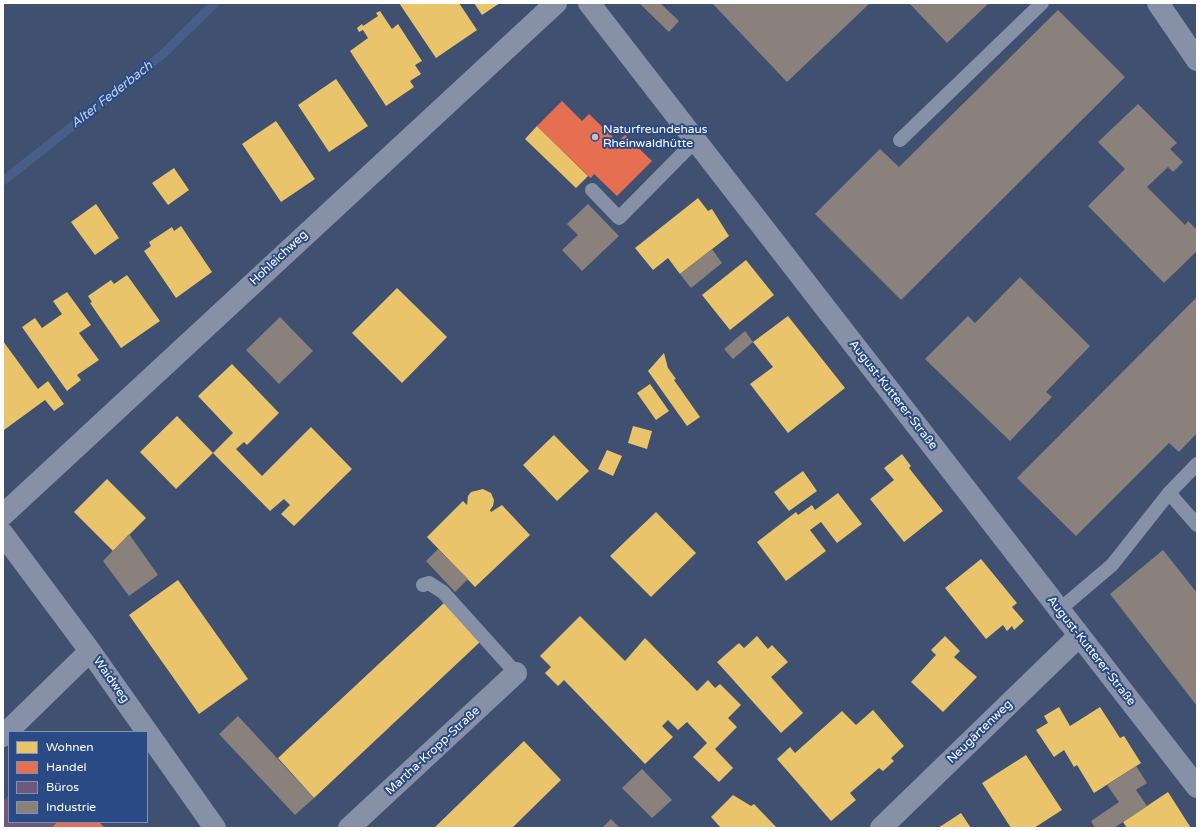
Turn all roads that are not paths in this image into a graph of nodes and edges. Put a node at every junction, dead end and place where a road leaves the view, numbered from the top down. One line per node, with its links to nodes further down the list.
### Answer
1 (556, 3): 11 (street, Hohleichweg)
2 (589, 3): 7 (street, August-Kutterer-Straße)
3 (1042, 3): 6 (lane)
4 (1158, 3): 5 (street)
5 (1197, 60)
6 (900, 140)
7 (696, 141): 8 (lane); 15 (street, August-Kutterer-Straße)
8 (592, 190)
9 (1197, 464): 10 (lane)
10 (1169, 493): 12 (lane); 15 (lane)
11 (3, 515)
12 (1197, 525)
13 (3, 534): 17 (street, Waidweg)
14 (423, 585): 18 (lane)
15 (1059, 610): 16 (street, August-Kutterer-Straße)
16 (1079, 636): 22 (street, August-Kutterer-Straße); 25 (street, Neugärtenweg)
17 (90, 651): 19 (street); 20 (street, Waidweg)
18 (516, 673): 24 (street, Martha-Kropp-Straße)
19 (8, 731)
20 (146, 731)
21 (148, 733): 23 (street, Waidweg)
22 (1197, 787)
23 (215, 828)
24 (349, 828)
25 (880, 828)

